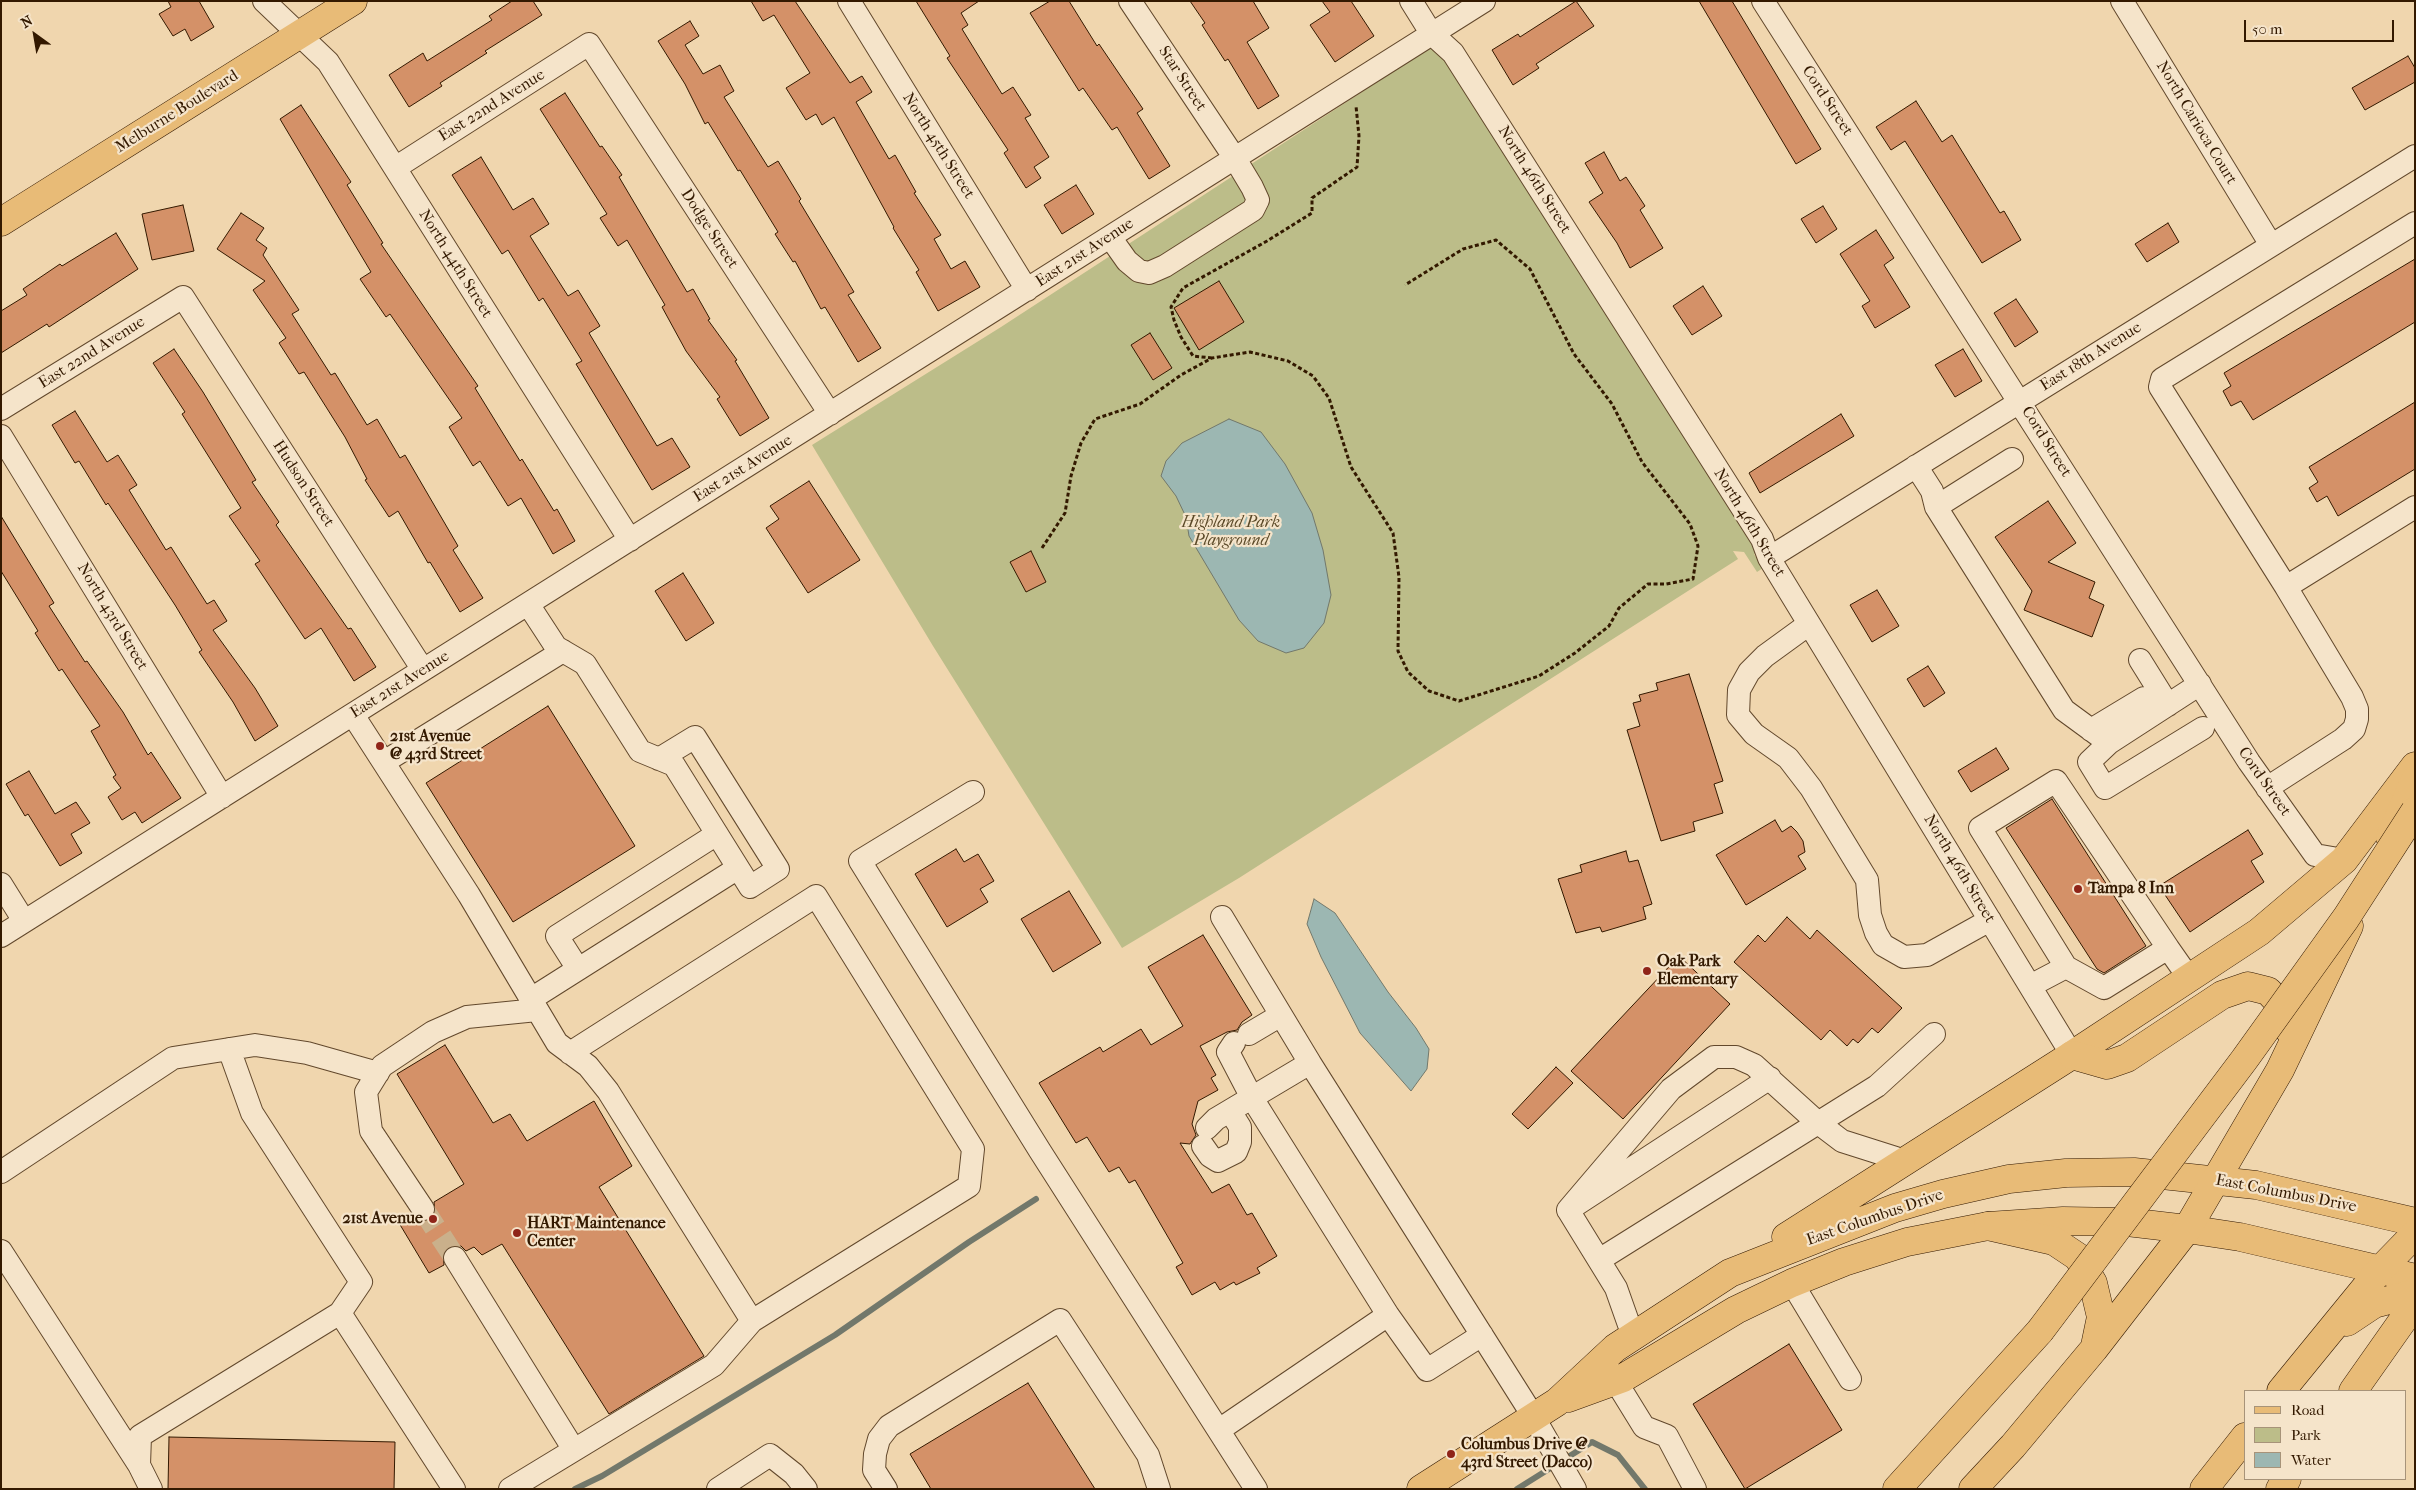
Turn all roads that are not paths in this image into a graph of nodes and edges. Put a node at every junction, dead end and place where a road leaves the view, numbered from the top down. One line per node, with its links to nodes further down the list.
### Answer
1 (264, 1): 10 (street, North 44th Street)
2 (353, 1): 10 (main road, Melburne Boulevard)
3 (849, 1): 19 (street, North 45th Street)
4 (1130, 1): 13 (street, Star Street)
5 (1411, 1): 9 (street, North 46th Street)
6 (1484, 1): 9 (street, East 21st Avenue)
7 (1763, 1): 21 (street, Cord Street)
8 (2122, 1): 18 (street, North Carioca Court)
9 (1431, 33): 13 (street, East 21st Avenue); 30 (street, North 46th Street)
10 (299, 35): 14 (street, North 44th Street); 15 (main road, Melburne Boulevard)
11 (589, 44): 14 (street, East 22nd Avenue); 23 (street, Dodge Street)
12 (2415, 156): 18 (street, East 18th Avenue)
13 (1234, 158): 17 (street, East 21st Avenue); 17 (street, Star Street)
14 (395, 168): 29 (street, North 44th Street)
15 (1, 222)
16 (2415, 222): 31 (street)
17 (1110, 237): 19 (street, East 21st Avenue)
18 (2271, 245): 21 (street, East 18th Avenue)
19 (1027, 290): 23 (street, East 21st Avenue)
20 (183, 297): 22 (street, East 22nd Avenue); 36 (street, Hudson Street)
21 (2020, 401): 26 (street, East 18th Avenue); 37 (street, Cord Street)
22 (1, 409)
23 (830, 414): 29 (street, East 21st Avenue)
24 (1, 436): 49 (street, North 43rd Street)
25 (2012, 459): 28 (street)
26 (1916, 466): 28 (street); 30 (street, East 18th Avenue)
27 (2415, 506): 31 (street)
28 (1936, 507): 42 (street)
29 (630, 540): 32 (street, East 21st Avenue)
30 (1769, 558): 33 (street, North 46th Street)
31 (2286, 587): 47 (street)
32 (528, 604): 34 (street); 36 (street, East 21st Avenue)
33 (1809, 624): 56 (street, North 46th Street); 56 (street)
34 (563, 651): 43 (street); 44 (street)
35 (2140, 660): 39 (street)
36 (423, 670): 40 (street, East 21st Avenue)
37 (2200, 684): 39 (street); 47 (street, Cord Street)
38 (2144, 698): 42 (street)
39 (2168, 705): 42 (street)
40 (353, 714): 44 (street); 49 (street, East 21st Avenue)
41 (2203, 728): 42 (street)
42 (2100, 736)
43 (659, 759): 51 (street); 53 (street)
44 (384, 762): 64 (street)
45 (2415, 766): 52 (main road)
46 (2415, 780): 71 (main road)
47 (2268, 788): 52 (street, Cord Street)
48 (973, 792): 107 (street)
49 (222, 797): 57 (street, East 21st Avenue)
50 (2415, 811): 122 (main road, bridge)
51 (717, 834): 53 (street); 61 (street)
52 (2344, 860): 62 (main road)
53 (738, 868): 61 (street)
54 (1, 884): 57 (street)
55 (1222, 917): 65 (street)
56 (1990, 920): 63 (street, North 46th Street)
57 (24, 921): 58 (street, East 21st Avenue)
58 (1, 936)
59 (2168, 948): 60 (street); 60 (street); 62 (street)
60 (2066, 967): 63 (street)
61 (578, 969): 64 (street)
62 (2189, 978): 69 (main road)
63 (2030, 986): 69 (street, North 46th Street)
64 (534, 1004): 68 (street); 72 (street)
65 (1281, 1015): 70 (street); 74 (street)
66 (1934, 1034): 76 (street)
67 (229, 1049): 72 (street); 78 (street); 95 (street)
68 (570, 1053): 97 (street); 97 (street)
69 (2072, 1055): 71 (main road); 77 (main road)
70 (1310, 1063): 74 (street); 98 (street)
71 (2280, 1070): 79 (main road)
72 (378, 1073): 80 (street)
73 (1770, 1078): 76 (street); 81 (street); 81 (street)
74 (1252, 1098): 75 (street); 96 (street)
75 (1230, 1111): 75 (street)
76 (1817, 1122): 77 (street); 88 (street)
77 (1905, 1161): 90 (main road)
78 (1, 1172)
79 (2217, 1180): 82 (main road, East Columbus Drive); 84 (main road); 90 (main road, East Columbus Drive)
80 (423, 1209)
81 (1568, 1210): 88 (street)
82 (2415, 1222)
83 (1988, 1226): 84 (main road, East Columbus Drive); 92 (main road, East Columbus Drive); 101 (main road)
84 (2187, 1229): 89 (main road, East Columbus Drive); 101 (main road)
85 (2415, 1234): 89 (main road)
86 (1, 1251): 110 (street)
87 (455, 1258): 109 (street)
88 (1599, 1260): 99 (street)
89 (2379, 1271): 91 (main road, East Columbus Drive); 100 (main road)
90 (1730, 1272): 99 (main road, East Columbus Drive)
91 (2415, 1278)
92 (1792, 1283): 102 (main road, East Columbus Drive); 103 (street)
93 (2415, 1293): 100 (main road)
94 (2415, 1303): 105 (main road)
95 (340, 1313): 110 (street); 113 (street)
96 (1388, 1315): 98 (street); 107 (street)
97 (752, 1321): 109 (street)
98 (1482, 1335): 106 (street)
99 (1633, 1336): 102 (main road, East Columbus Drive)
100 (2325, 1336): 104 (main road)
101 (2094, 1349): 123 (main road)
102 (1609, 1370): 106 (main road, East Columbus Drive); 121 (street)
103 (1850, 1379)
104 (2282, 1390)
105 (2354, 1390)
106 (1533, 1416): 111 (street); 120 (main road, East Columbus Drive)
107 (1219, 1430): 119 (street)
108 (2244, 1438): 124 (main road)
109 (574, 1450): 114 (street)
110 (139, 1465): 112 (street)
111 (1574, 1485)
112 (151, 1489)
113 (454, 1489)
114 (510, 1489)
115 (718, 1489): 116 (street)
116 (806, 1489)
117 (886, 1489): 118 (street)
118 (1159, 1489)
119 (1256, 1489)
120 (1421, 1489)
121 (1696, 1489)
122 (1898, 1489)
123 (1972, 1489)
124 (2204, 1489)

